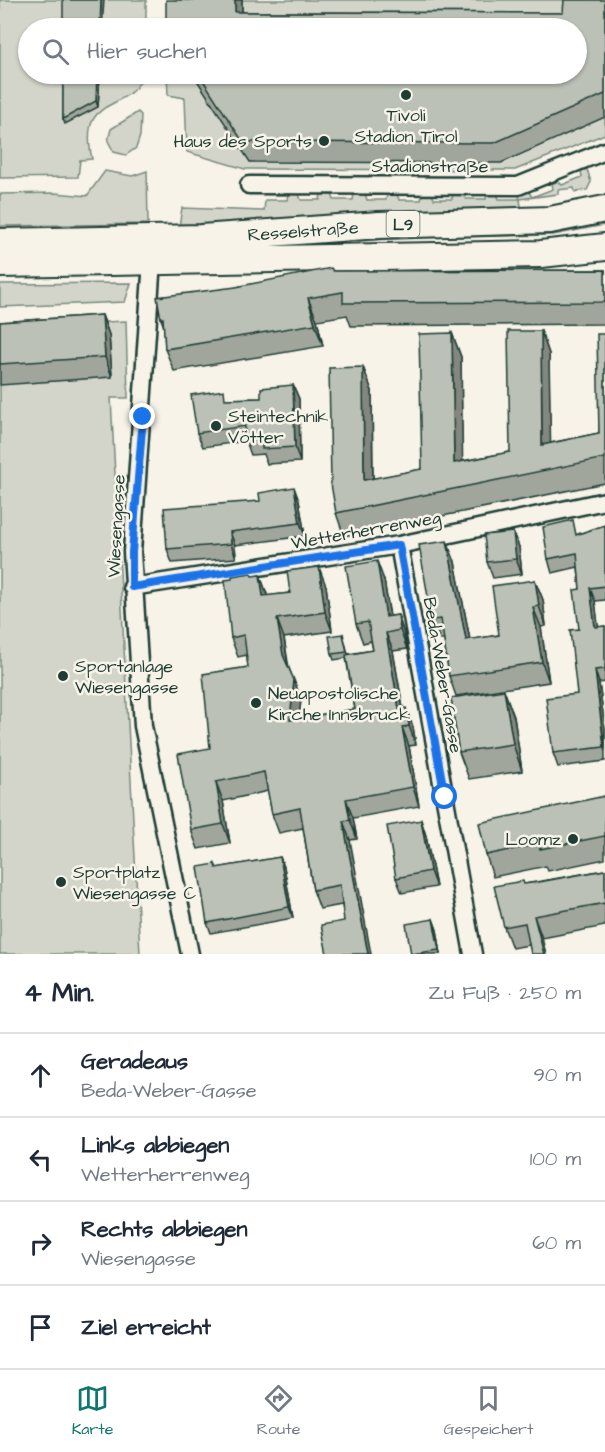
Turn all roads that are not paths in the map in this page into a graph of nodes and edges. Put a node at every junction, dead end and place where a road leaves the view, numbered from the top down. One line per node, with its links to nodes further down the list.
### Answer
1 (605, 151): 2 (street, Stadionstraße)
2 (249, 185)
3 (605, 209): 5 (main road, Resselstraße / L9)
4 (0, 242): 7 (main road, Resselstraße / L9)
5 (200, 249): 6 (main road, Resselstraße / L9); 7 (main road, Resselstraße / L9)
6 (601, 249)
7 (128, 251): 8 (main road, Resselstraße / L9)
8 (0, 264)
9 (151, 275): 12 (street, Wiesengasse)
10 (605, 501): 11 (street, Wetterherrenweg)
11 (399, 545): 12 (street, Wetterherrenweg); 14 (street, Beda-Weber-Gasse)
12 (132, 587): 13 (street, Wiesengasse)
13 (190, 954)
14 (473, 954)

